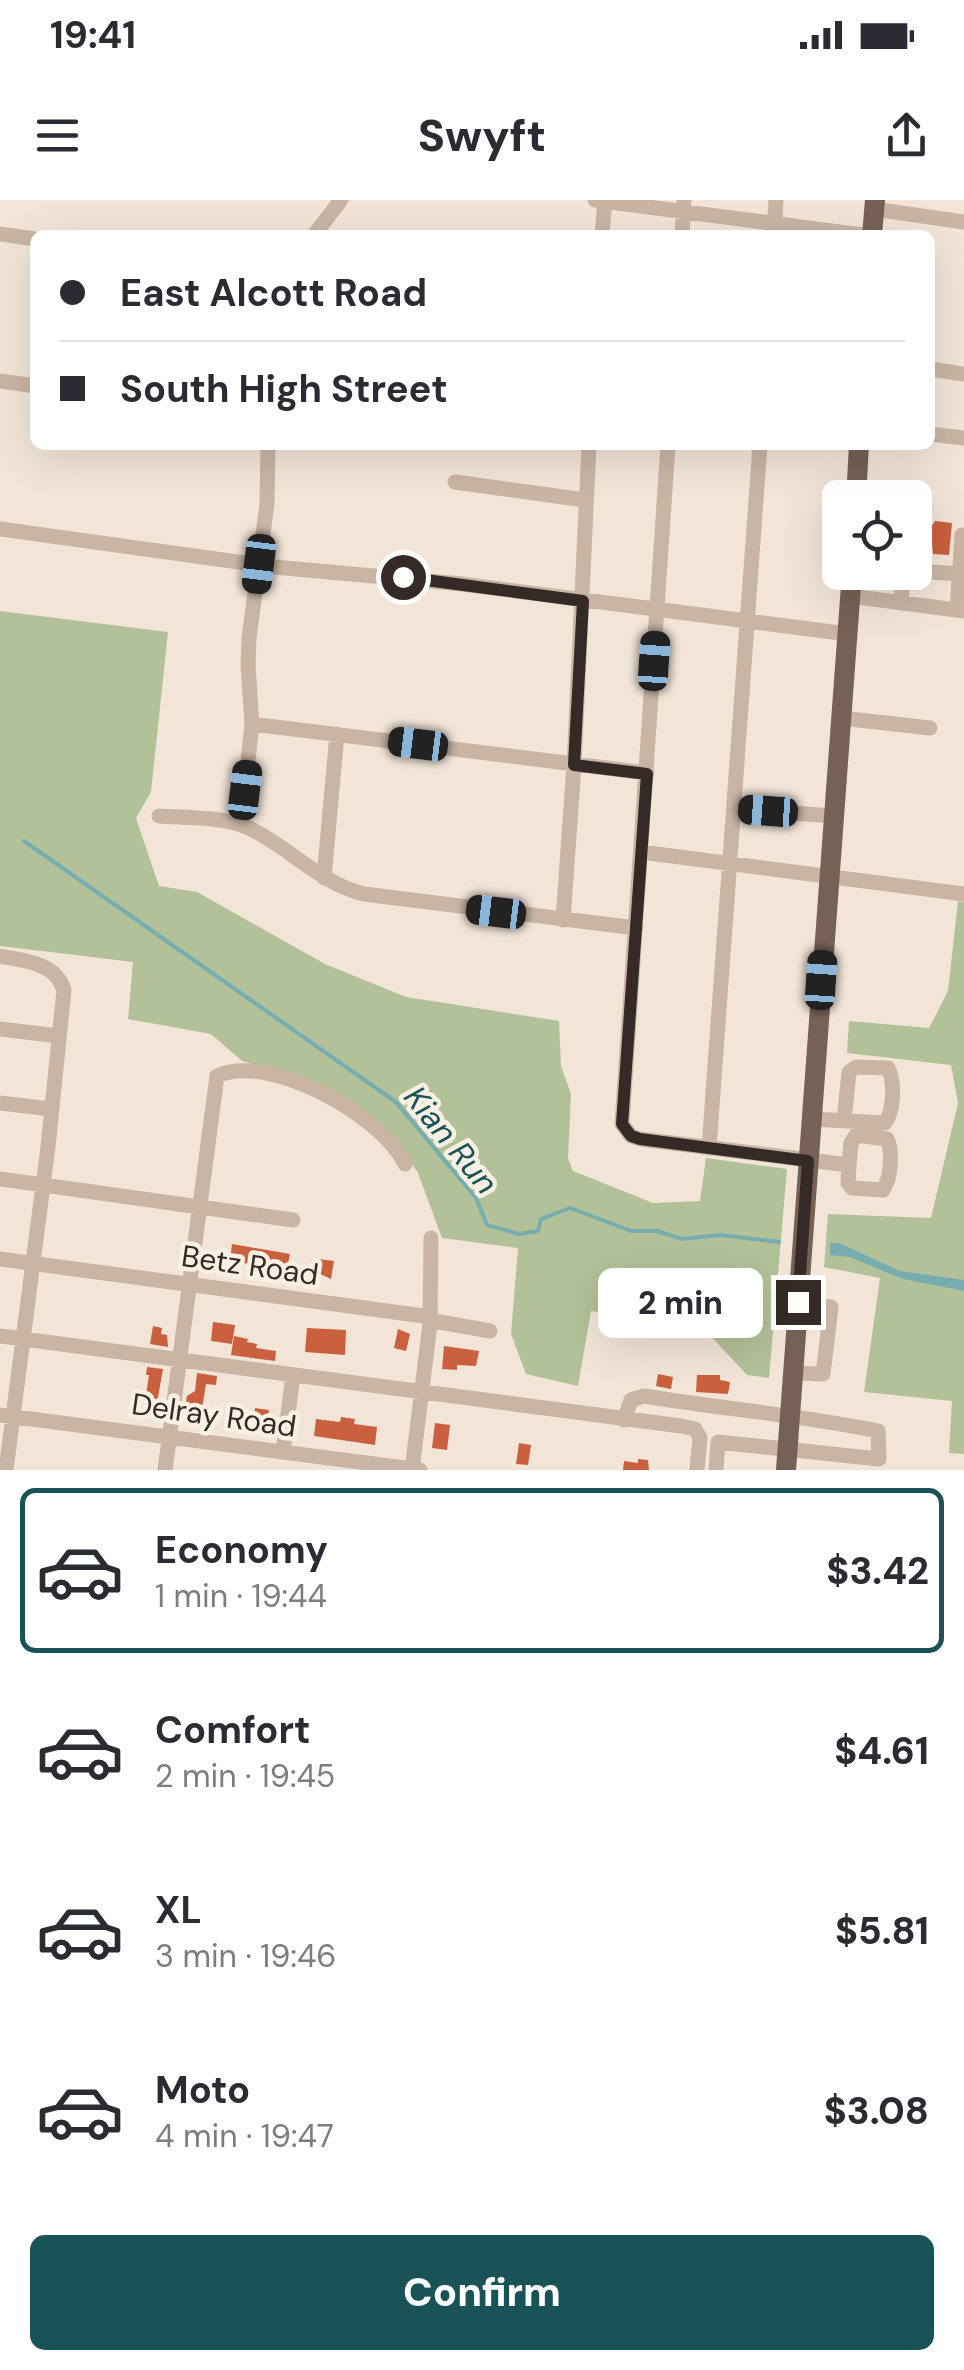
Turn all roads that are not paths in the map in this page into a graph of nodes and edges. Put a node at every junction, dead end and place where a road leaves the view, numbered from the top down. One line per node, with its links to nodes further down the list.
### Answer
1 (341, 200): 10 (street)
2 (595, 200): 4 (street)
3 (776, 200): 9 (street)
4 (604, 201): 6 (street); 11 (street)
5 (874, 204): 7 (street); 13 (main road)
6 (684, 205): 9 (street); 12 (street)
7 (913, 214): 8 (street); 14 (street)
8 (964, 222)
9 (774, 229)
10 (318, 230)
11 (602, 230)
12 (682, 230)
13 (872, 230)
14 (911, 230)
15 (0, 234): 16 (street)
16 (30, 238)
17 (935, 369): 18 (street)
18 (964, 374)
19 (0, 381): 20 (street)
20 (30, 385)
21 (935, 435): 22 (street)
22 (964, 438)
23 (268, 450): 33 (street)
24 (589, 450): 30 (street)
25 (668, 450): 41 (street)
26 (760, 450): 43 (street)
27 (859, 450): 28 (main road)
28 (857, 480)
29 (455, 482): 30 (street)
30 (586, 500): 39 (street)
31 (0, 529): 33 (street)
32 (962, 535): 35 (street)
33 (259, 564): 39 (street); 46 (street)
34 (932, 573): 35 (street)
35 (960, 574): 42 (street)
36 (850, 590): 38 (main road)
37 (905, 590): 40 (street)
38 (850, 596): 40 (street); 44 (main road)
39 (583, 601): 41 (street); 49 (street)
40 (900, 602): 42 (street)
41 (658, 610): 43 (street); 50 (street)
42 (960, 610)
43 (750, 623): 44 (street); 51 (street)
44 (848, 634): 45 (main road)
45 (841, 718): 47 (street); 53 (main road)
46 (252, 724): 48 (street); 54 (street)
47 (930, 728)
48 (337, 734): 49 (street); 58 (street)
49 (574, 765): 50 (street); 60 (street)
50 (647, 774): 55 (street)
51 (736, 809): 53 (street); 56 (street)
52 (159, 816): 54 (street)
53 (833, 816): 57 (main road)
54 (241, 824): 58 (street)
55 (642, 852): 56 (street); 61 (street)
56 (732, 863): 57 (street); 69 (street)
57 (829, 876): 59 (street); 67 (main road)
58 (324, 878): 60 (street)
59 (964, 894)
60 (563, 920): 61 (street)
61 (636, 928): 69 (street)
62 (0, 956): 64 (street)
63 (0, 1029): 64 (street)
64 (59, 1036): 66 (street)
65 (0, 1102): 66 (street)
66 (51, 1109): 74 (street)
67 (811, 1119): 68 (street); 70 (main road)
68 (844, 1120)
69 (709, 1148): 70 (street)
70 (808, 1161): 72 (street); 81 (main road)
71 (405, 1164): 75 (street)
72 (849, 1165)
73 (0, 1179): 74 (street)
74 (44, 1184): 75 (street); 79 (street)
75 (199, 1206): 76 (street); 80 (street)
76 (293, 1220)
77 (431, 1238): 82 (street)
78 (0, 1259): 79 (street, Betz Road)
79 (34, 1264): 80 (street, Betz Road); 85 (street)
80 (190, 1284): 82 (street, Betz Road); 86 (street)
81 (798, 1302): 87 (main road); 87 (street)
82 (429, 1320): 83 (street, Betz Road); 89 (street)
83 (490, 1331)
84 (0, 1336): 85 (street)
85 (23, 1340): 86 (street); 90 (street)
86 (179, 1360): 88 (street); 93 (street)
87 (793, 1373): 91 (main road)
88 (293, 1375): 89 (street); 94 (street)
89 (421, 1392): 92 (street); 96 (street)
90 (7, 1416): 93 (street, Delray Road); 97 (street)
91 (790, 1418): 92 (street); 95 (main road); 95 (street)
92 (624, 1420): 100 (street)
93 (169, 1436): 94 (street, Delray Road); 98 (street)
94 (283, 1452): 96 (street, Delray Road)
95 (787, 1459): 101 (street)
96 (412, 1469): 99 (street, Delray Road)
97 (6, 1470)
98 (165, 1470)
99 (420, 1470)
100 (698, 1470)
101 (716, 1470)

